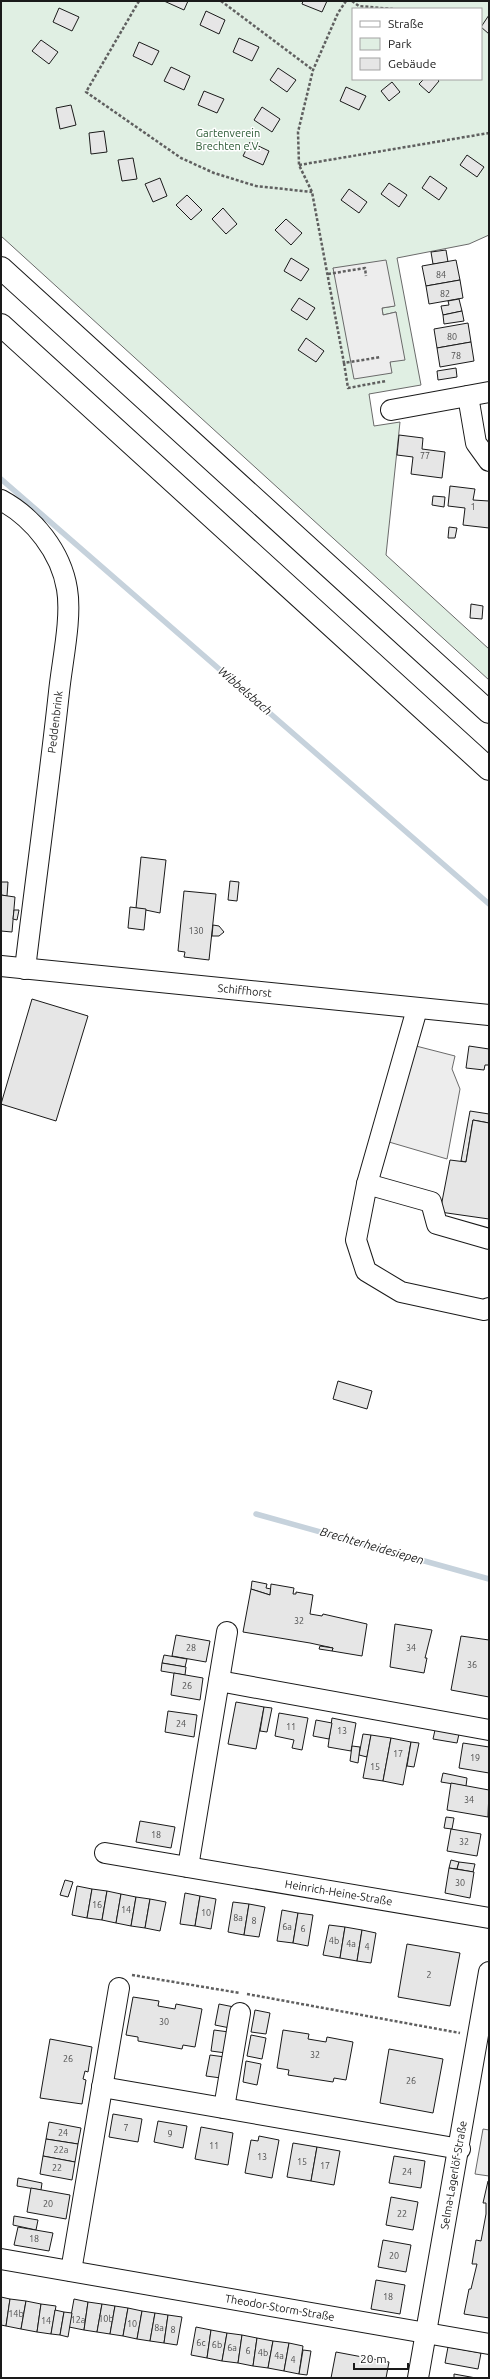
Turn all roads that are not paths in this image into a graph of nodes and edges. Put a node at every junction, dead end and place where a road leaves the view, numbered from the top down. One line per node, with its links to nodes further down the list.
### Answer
1 (1, 268): 8 (highway)
2 (1, 325): 9 (highway)
3 (489, 392): 4 (street)
4 (468, 396): 5 (street); 6 (street)
5 (391, 410)
6 (489, 461)
7 (1, 500): 11 (street, Peddenbrink)
8 (489, 712)
9 (489, 769)
10 (1, 966): 11 (street, Schiffhorst)
11 (25, 969): 12 (street, Schiffhorst)
12 (418, 1009): 13 (street, Schiffhorst); 14 (street)
13 (489, 1015)
14 (367, 1184): 15 (street); 16 (street)
15 (489, 1239)
16 (489, 1308)
17 (227, 1632): 18 (street)
18 (219, 1681): 19 (street); 21 (street)
19 (489, 1730)
20 (104, 1853): 21 (street, Heinrich-Heine-Straße)
21 (188, 1867): 22 (street, Heinrich-Heine-Straße)
22 (489, 1918)
23 (489, 1972): 28 (street, Selma-Lagerlöf-Straße)
24 (119, 1988): 26 (street)
25 (240, 2013): 27 (street)
26 (102, 2087): 27 (street); 30 (street)
27 (224, 2108): 28 (street)
28 (460, 2149): 31 (street, Selma-Lagerlöf-Straße)
29 (1, 2259): 30 (street, Theodor-Storm-Straße)
30 (71, 2271): 31 (street, Theodor-Storm-Straße)
31 (426, 2333): 32 (street, Theodor-Storm-Straße); 33 (street, Selma-Lagerlöf-Straße)
32 (489, 2344)
33 (418, 2378)

